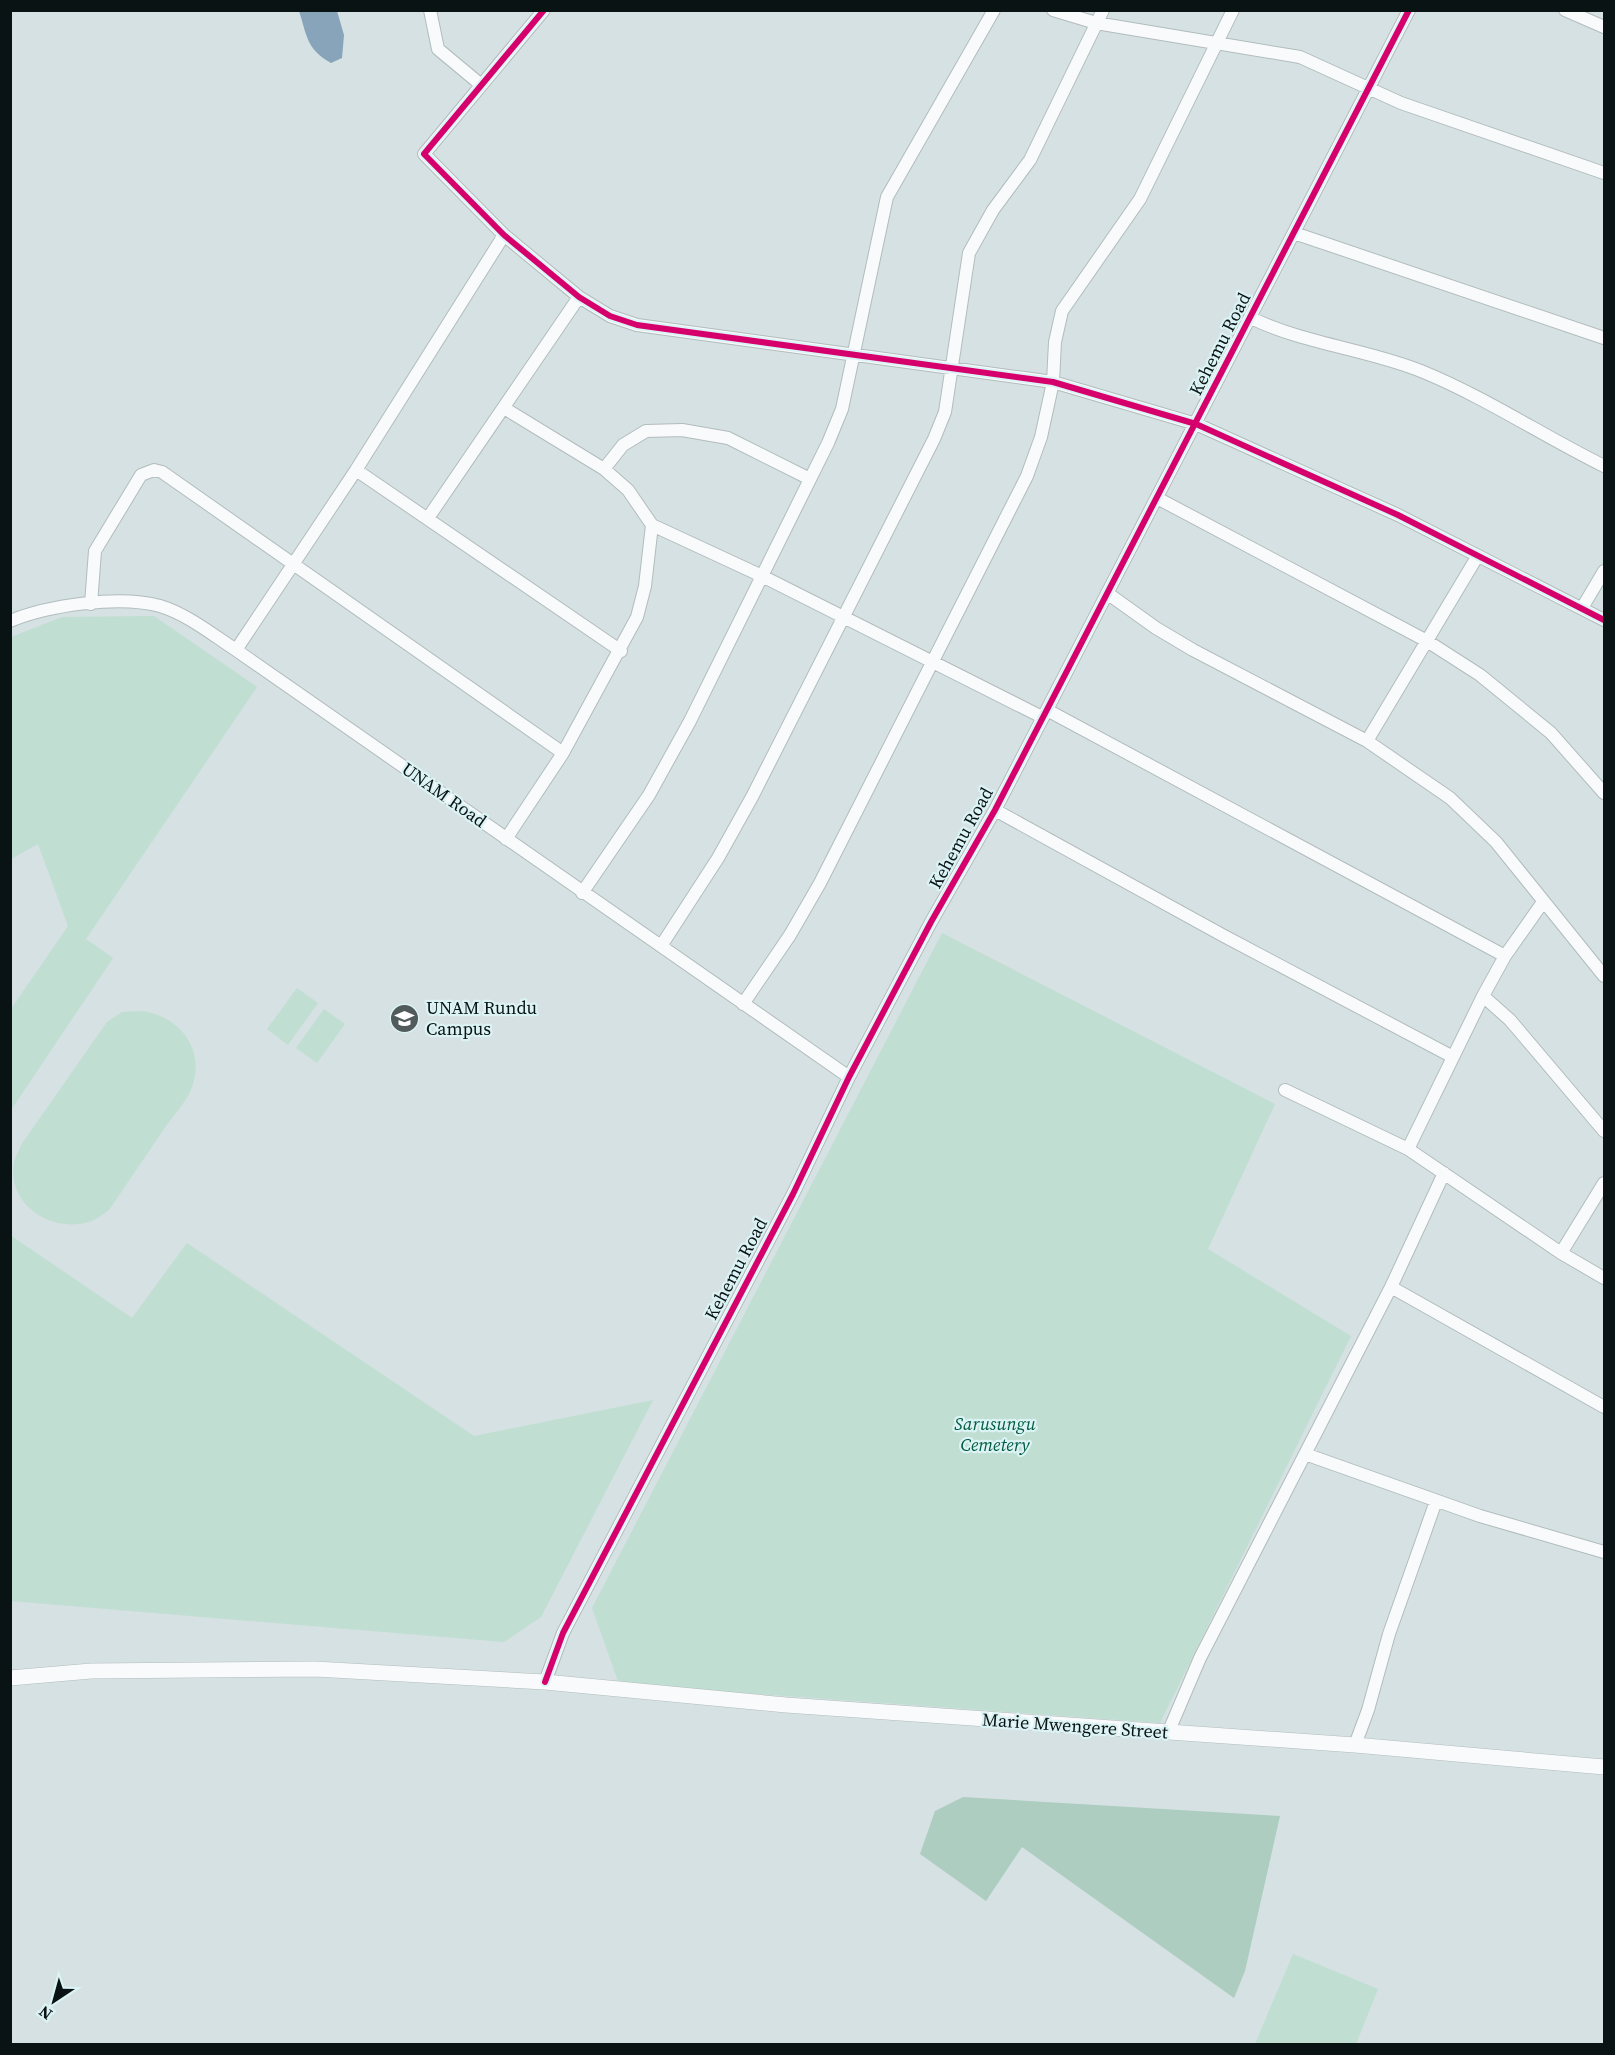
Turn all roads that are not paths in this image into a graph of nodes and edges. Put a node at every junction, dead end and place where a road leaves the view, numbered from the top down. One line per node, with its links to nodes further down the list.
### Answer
1 (430, 10): 12 (street)
2 (544, 10): 12 (street)
3 (994, 10): 20 (street)
4 (1053, 10): 9 (street)
5 (1103, 10): 9 (street)
6 (1233, 10): 11 (street)
7 (1409, 10): 13 (street, Kehemu Road)
8 (1565, 10): 10 (street)
9 (1096, 23): 11 (street); 21 (street)
10 (1605, 27)
11 (1215, 44): 13 (street); 22 (street)
12 (480, 84): 16 (street)
13 (1368, 89): 14 (street); 15 (street, Kehemu Road)
14 (1605, 173)
15 (1294, 233): 18 (street, Kehemu Road); 19 (street)
16 (504, 235): 17 (street); 27 (street)
17 (579, 297): 20 (street); 23 (street)
18 (1251, 318): 24 (street, Kehemu Road); 25 (street)
19 (1605, 338)
20 (853, 356): 21 (street); 28 (street)
21 (950, 368): 22 (street); 39 (street)
22 (1053, 382): 24 (street); 45 (street)
23 (504, 408): 26 (street); 30 (street)
24 (1196, 423): 29 (street, Kehemu Road); 32 (street)
25 (1605, 466)
26 (604, 469): 28 (street); 31 (street)
27 (356, 470): 30 (street); 33 (street)
28 (810, 479): 35 (street)
29 (1157, 498): 36 (street, Kehemu Road); 42 (street)
30 (428, 518): 44 (street)
31 (652, 525): 35 (street); 44 (street)
32 (1478, 557): 38 (street); 42 (street)
33 (293, 565): 37 (street); 43 (street); 48 (street)
34 (1605, 572): 38 (street)
35 (762, 576): 39 (street); 52 (street)
36 (1107, 593): 46 (street, Kehemu Road); 47 (street)
37 (91, 604): 41 (street, UNAM Road); 43 (street, UNAM Road)
38 (1582, 608): 40 (street)
39 (844, 618): 45 (street); 54 (street)
40 (1605, 620)
41 (10, 621)
42 (1427, 641): 47 (street); 49 (street)
43 (236, 650): 51 (street, UNAM Road)
44 (621, 651): 48 (street)
45 (933, 662): 46 (street); 58 (street)
46 (1044, 714): 50 (street, Kehemu Road); 55 (street)
47 (1367, 741): 53 (street)
48 (563, 753): 51 (street)
49 (1605, 793)
50 (995, 810): 59 (street); 60 (street, Kehemu Road)
51 (506, 839): 52 (street, UNAM Road)
52 (582, 893): 54 (street, UNAM Road)
53 (1543, 902): 55 (street); 56 (street)
54 (661, 946): 58 (street, UNAM Road)
55 (1505, 956): 57 (street)
56 (1605, 976)
57 (1483, 996): 59 (street); 62 (street)
58 (743, 1004): 60 (street, UNAM Road)
59 (1453, 1057): 63 (street)
60 (849, 1077): 74 (street, Kehemu Road)
61 (1284, 1090): 63 (street)
62 (1605, 1131)
63 (1408, 1149): 64 (street)
64 (1443, 1173): 66 (street); 68 (street)
65 (1605, 1183): 66 (street)
66 (1561, 1253): 67 (street)
67 (1605, 1278)
68 (1391, 1287): 69 (street); 70 (street)
69 (1605, 1407)
70 (1305, 1454): 71 (street); 75 (street)
71 (1436, 1501): 72 (street); 76 (street)
72 (1605, 1552)
73 (10, 1678): 74 (main road, Marie Mwengere Street)
74 (545, 1682): 75 (main road, Marie Mwengere Street)
75 (1168, 1733): 76 (main road, Marie Mwengere Street)
76 (1355, 1745): 77 (main road, Marie Mwengere Street)
77 (1605, 1767)

